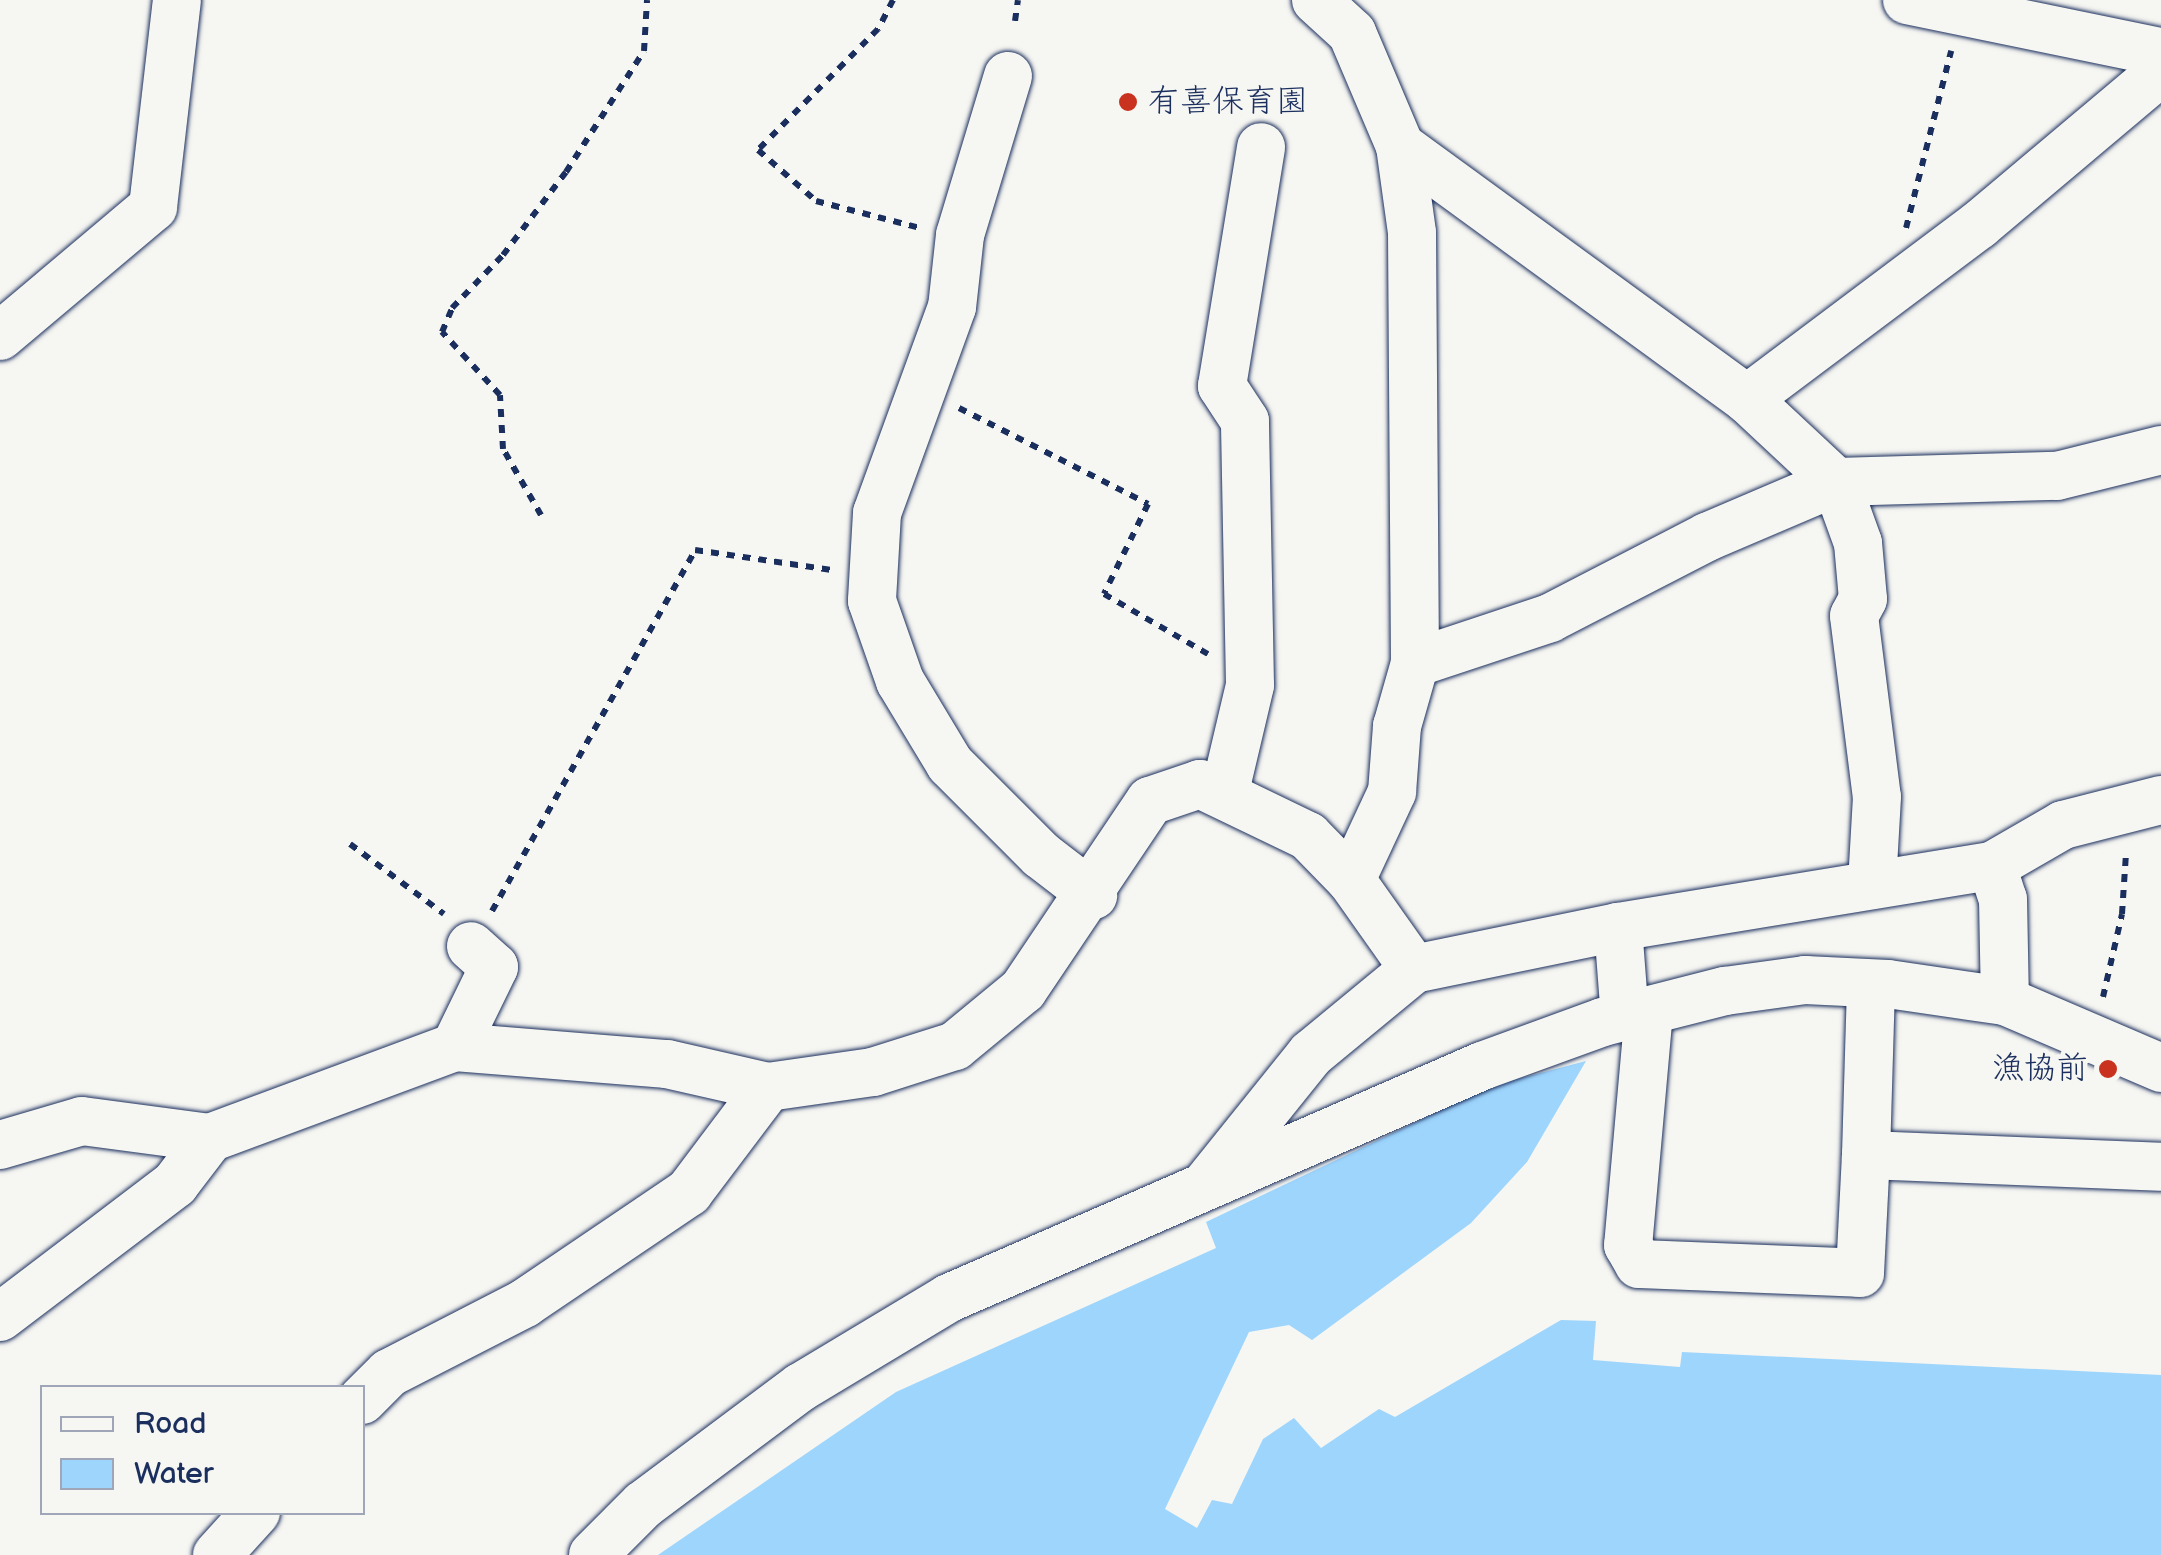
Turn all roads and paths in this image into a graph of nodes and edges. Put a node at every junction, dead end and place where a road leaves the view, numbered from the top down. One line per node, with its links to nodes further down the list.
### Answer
1 (177, 0): 16 (street)
2 (647, 0): 21 (path)
3 (894, 0): 14 (path)
4 (1018, 0): 8 (path)
5 (1316, 0): 12 (street)
6 (1907, 0): 7 (street)
7 (1964, 12): 9 (street); 15 (path)
8 (1015, 20)
9 (2161, 52)
10 (2161, 72): 15 (street)
11 (1008, 76): 14 (street)
12 (1400, 146): 18 (street); 23 (street)
13 (1260, 147): 24 (street)
14 (960, 236): 17 (street)
15 (1948, 247): 18 (street)
16 (0, 336)
17 (922, 390): 22 (street); 24 (path)
18 (1746, 399): 20 (street)
19 (2161, 450): 20 (street)
20 (1836, 482): 23 (street); 30 (street)
21 (541, 515)
22 (873, 576): 31 (street); 33 (path)
23 (1415, 662): 29 (street)
24 (1249, 671): 25 (street)
25 (1226, 791): 29 (street); 31 (street)
26 (2142, 806): 28 (street); 38 (path)
27 (350, 844): 33 (path)
28 (1992, 866): 30 (street); 36 (street)
29 (1351, 880): 34 (street)
30 (1872, 885): 32 (street)
31 (1093, 894): 41 (street)
32 (1618, 927): 34 (street); 37 (street)
33 (471, 946): 39 (street)
34 (1414, 969): 46 (street)
35 (1870, 984): 36 (street); 37 (street); 44 (street)
36 (2004, 1001): 38 (street)
37 (1637, 1014): 44 (street); 46 (street)
38 (2086, 1037): 40 (street)
39 (455, 1047): 41 (street); 42 (street)
40 (2161, 1068)
41 (768, 1087): 48 (street)
42 (210, 1138): 43 (street); 47 (street)
43 (0, 1146)
44 (1866, 1155): 45 (street)
45 (2161, 1167)
46 (1203, 1188): 51 (street)
47 (0, 1317)
48 (365, 1397)
49 (253, 1515): 50 (street)
50 (217, 1555)
51 (593, 1555)

